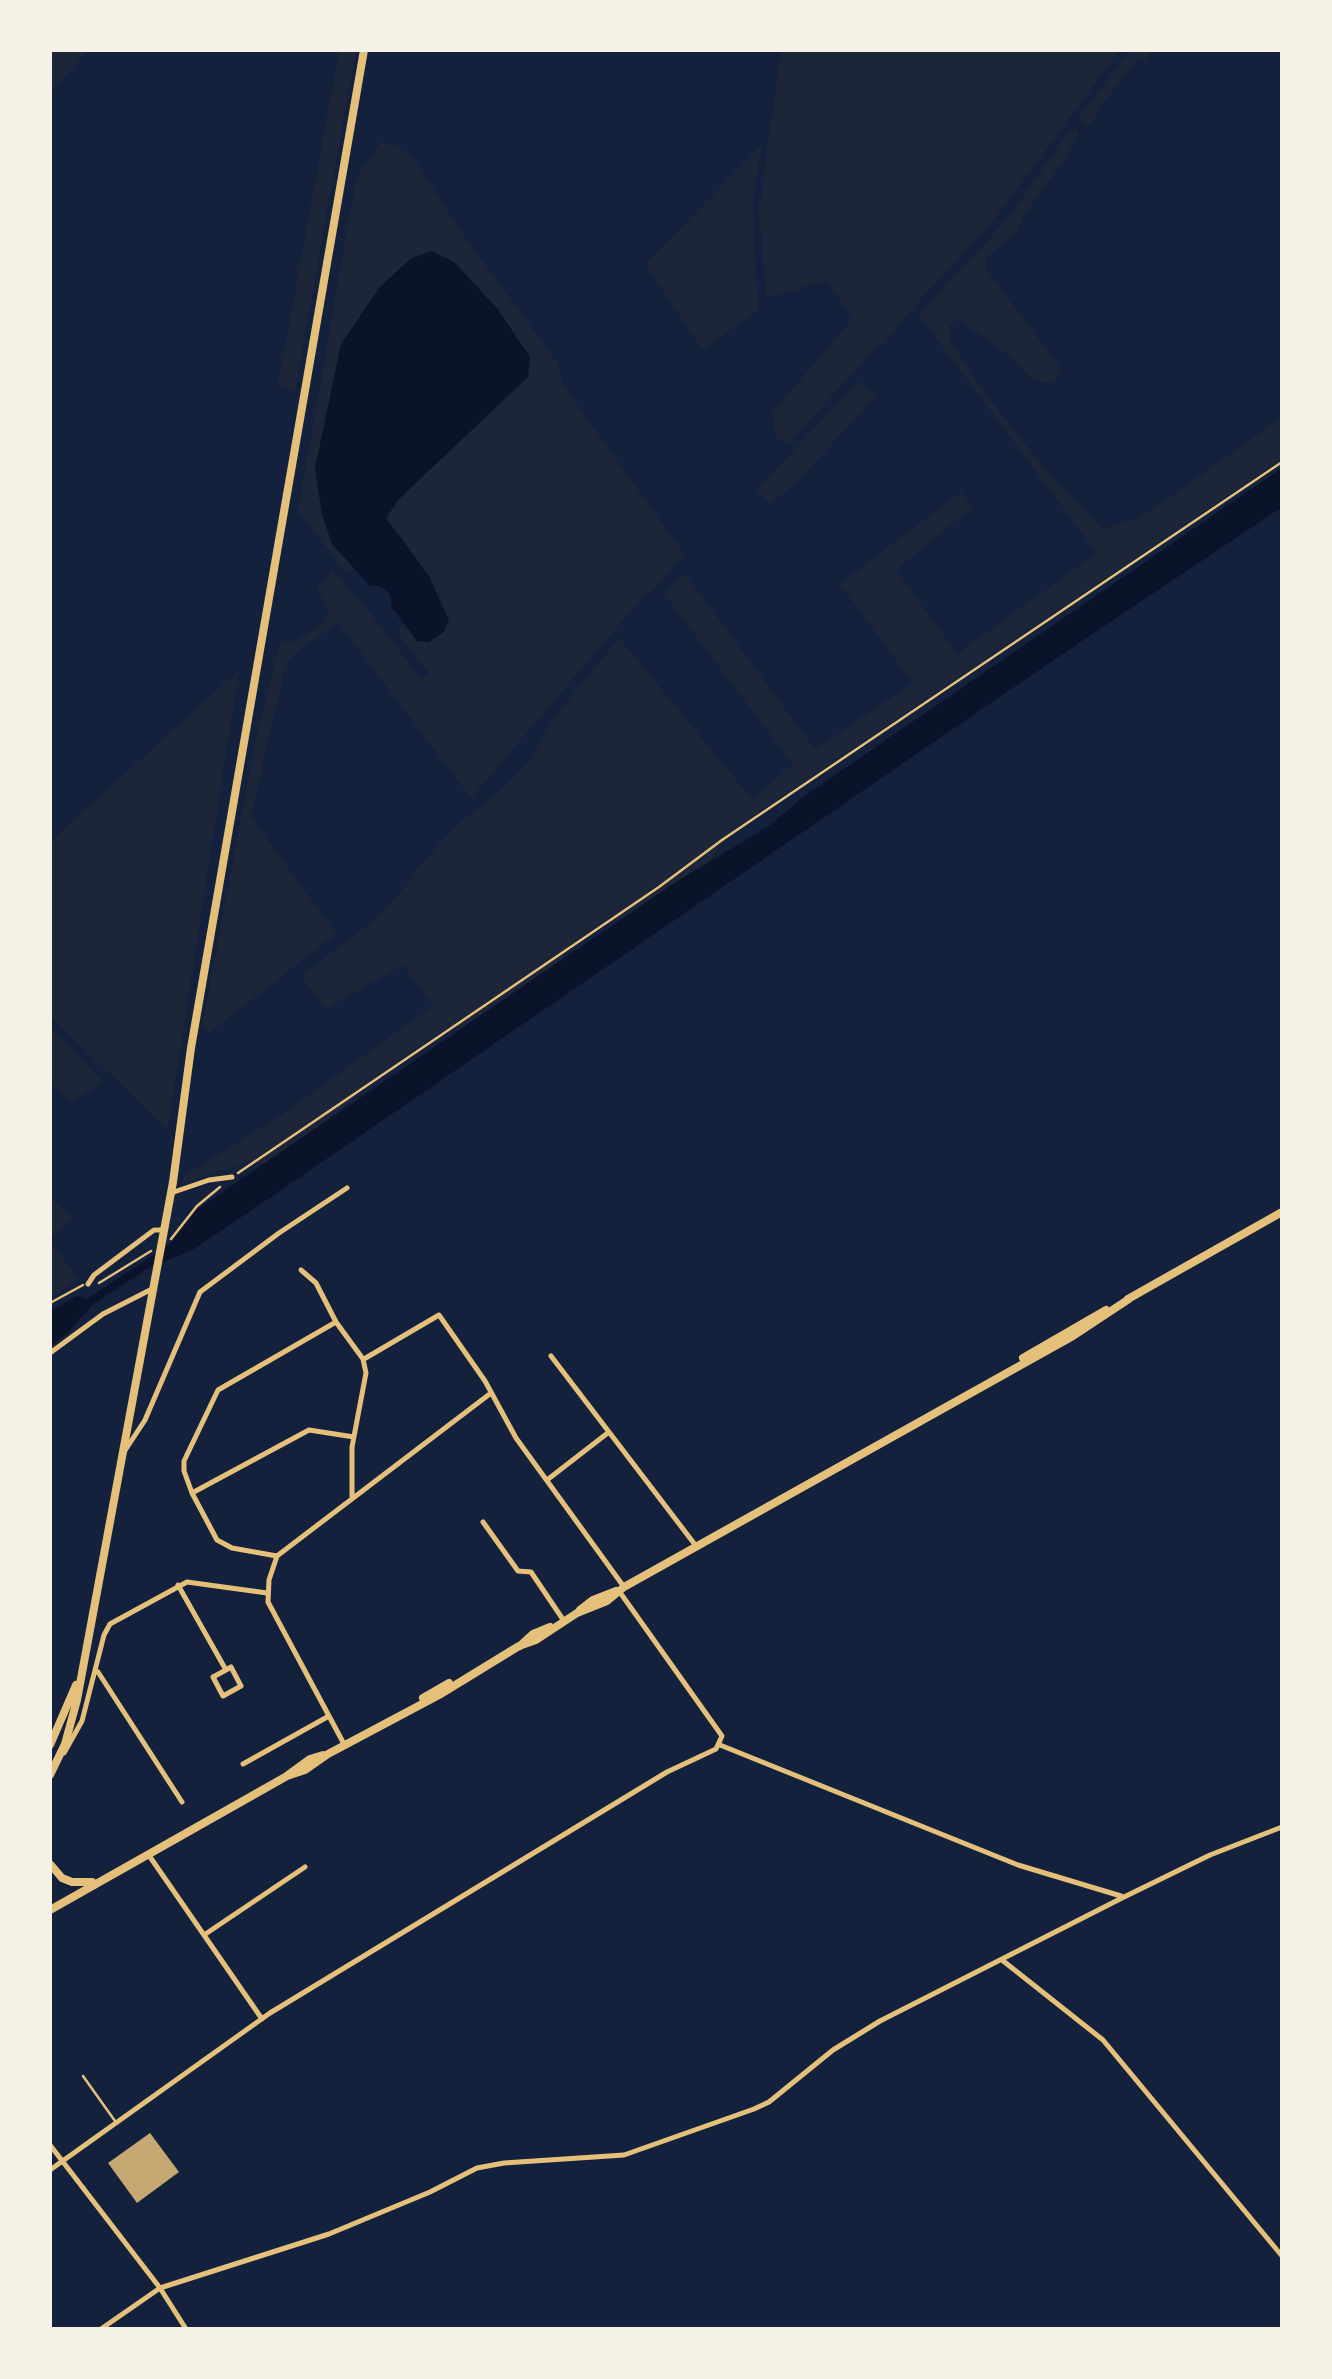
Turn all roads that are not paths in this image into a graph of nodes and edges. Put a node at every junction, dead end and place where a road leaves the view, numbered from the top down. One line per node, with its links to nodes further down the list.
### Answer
1 (364, 50): 4 (main road)
2 (232, 1177): 4 (street)
3 (347, 1188): 17 (street)
4 (170, 1192): 6 (main road)
5 (1282, 1212): 22 (main road)
6 (164, 1230): 8 (street); 9 (main road)
7 (301, 1270): 10 (street)
8 (88, 1284)
9 (152, 1289): 11 (street); 17 (main road)
10 (336, 1322): 13 (street); 19 (street)
11 (50, 1352)
12 (551, 1356): 15 (street)
13 (362, 1359): 14 (street); 16 (street)
14 (491, 1393): 18 (street); 20 (street)
15 (609, 1432): 18 (street); 22 (street)
16 (354, 1437): 19 (street); 20 (street)
17 (122, 1454): 30 (main road)
18 (547, 1480): 25 (street)
19 (192, 1492): 23 (street)
20 (352, 1496): 23 (street)
21 (483, 1522): 27 (street)
22 (697, 1547): 25 (main road)
23 (277, 1556): 26 (street)
24 (178, 1585): 26 (street); 28 (street); 29 (street)
25 (621, 1589): 27 (main road); 34 (street)
26 (267, 1593): 31 (street)
27 (564, 1621): 32 (main road)
28 (96, 1670): 35 (street); 38 (street)
29 (226, 1670): 29 (street)
30 (82, 1671): 33 (main road); 35 (main road)
31 (329, 1716): 32 (street); 36 (street)
32 (344, 1744): 40 (main road)
33 (50, 1745)
34 (719, 1745): 44 (street); 48 (street)
35 (59, 1759): 37 (main road)
36 (243, 1764)
37 (50, 1775)
38 (182, 1802)
39 (1282, 1826): 44 (street)
40 (148, 1854): 43 (main road); 46 (street)
41 (50, 1864): 43 (main road)
42 (305, 1866): 46 (street)
43 (96, 1882): 45 (main road)
44 (1124, 1897): 47 (street)
45 (50, 1910)
46 (204, 1935): 48 (street)
47 (1002, 1960): 54 (street); 55 (street)
48 (262, 2019): 50 (street)
49 (83, 2076): 50 (lane)
50 (116, 2121): 52 (street)
51 (50, 2145): 52 (street)
52 (62, 2161): 53 (street); 55 (street)
53 (50, 2170)
54 (1282, 2256)
55 (160, 2288): 56 (street); 57 (street)
56 (101, 2329)
57 (186, 2329)

